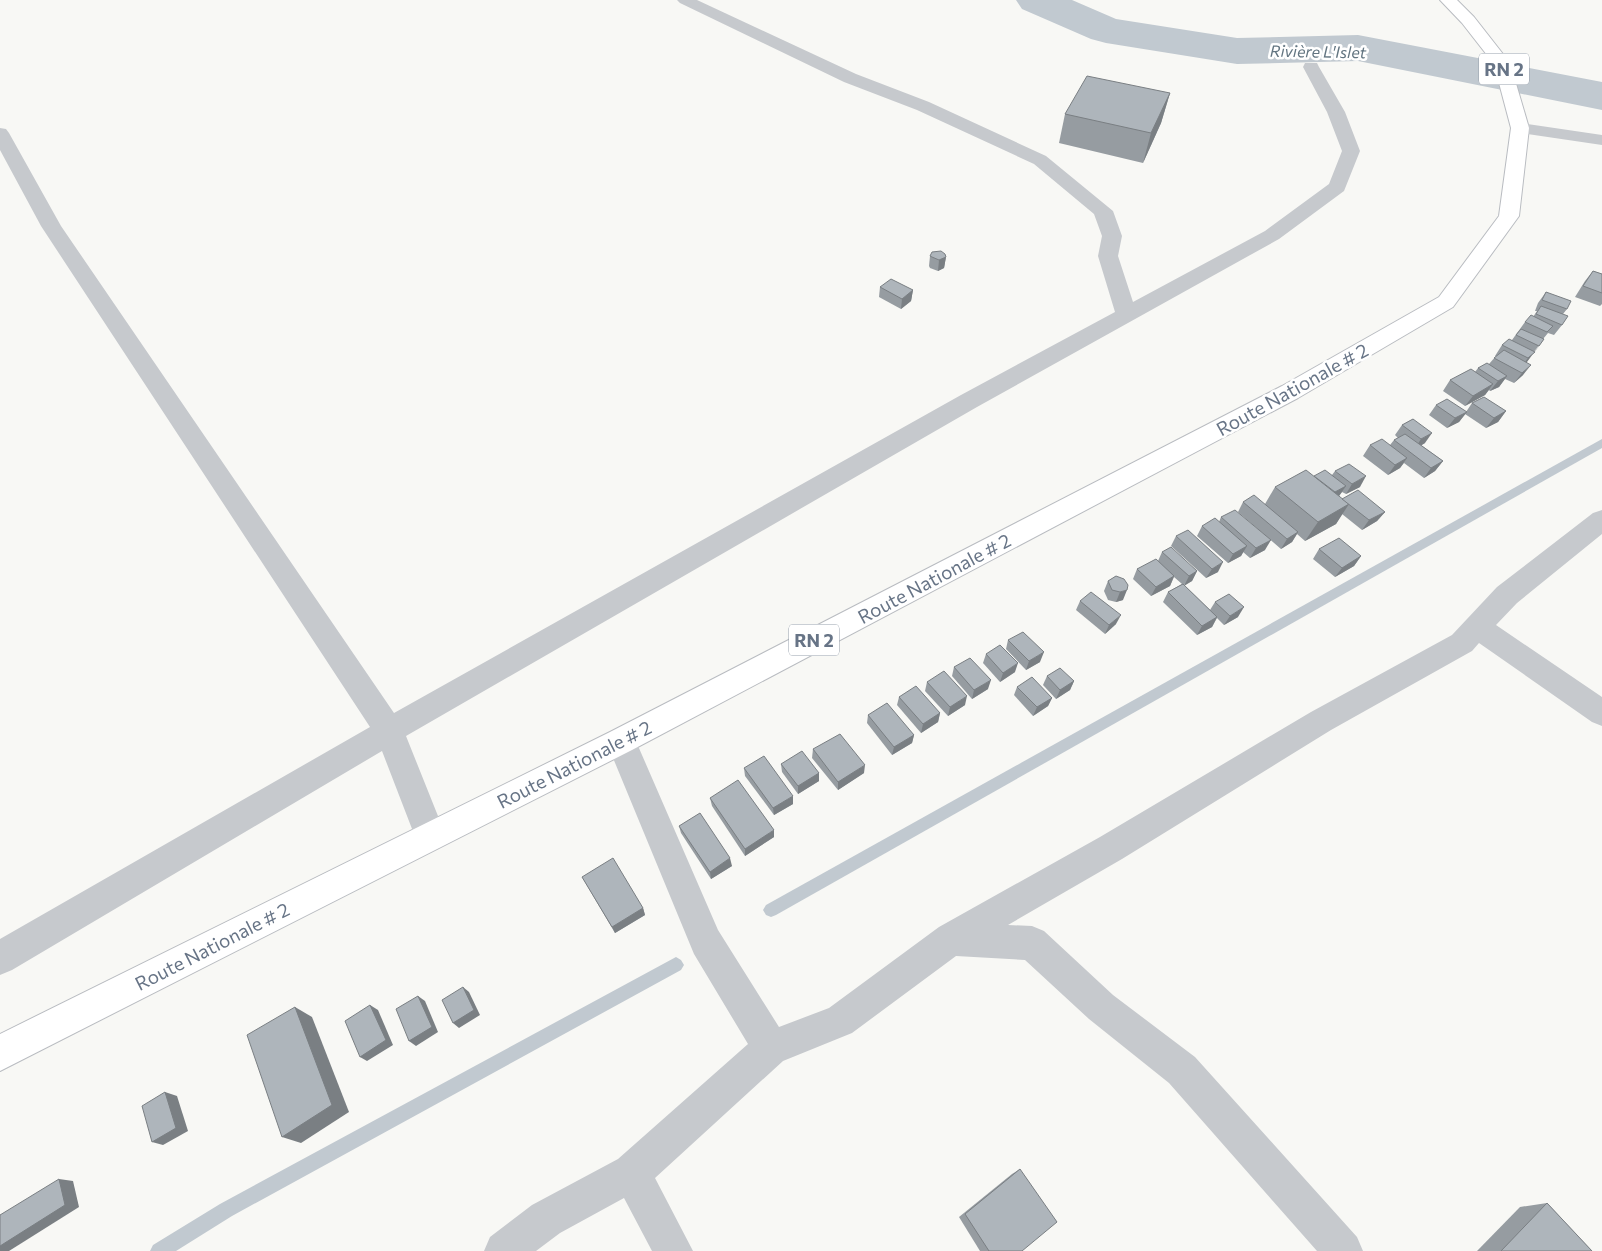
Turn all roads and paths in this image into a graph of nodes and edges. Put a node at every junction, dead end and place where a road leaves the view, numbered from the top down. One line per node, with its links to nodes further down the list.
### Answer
1 (685, 0): 7 (street)
2 (1448, 0): 4 (main road, Route Nationale # 2 / RN 2)
3 (1311, 67): 7 (street)
4 (1520, 128): 6 (street); 12 (main road, Route Nationale # 2 / RN 2)
5 (0, 132): 11 (street)
6 (1602, 140)
7 (1126, 314): 11 (street)
8 (1602, 520): 9 (street)
9 (1478, 627): 10 (street); 14 (street)
10 (1602, 713)
11 (389, 731): 13 (street); 15 (street)
12 (622, 741): 13 (main road, Route Nationale # 2 / RN 2); 16 (street)
13 (430, 836): 17 (main road, Route Nationale # 2 / RN 2)
14 (951, 939): 16 (street); 21 (street)
15 (0, 958)
16 (771, 1048): 18 (street)
17 (0, 1054)
18 (632, 1173): 19 (street); 20 (street)
19 (504, 1251)
20 (673, 1251)
21 (1343, 1251)

